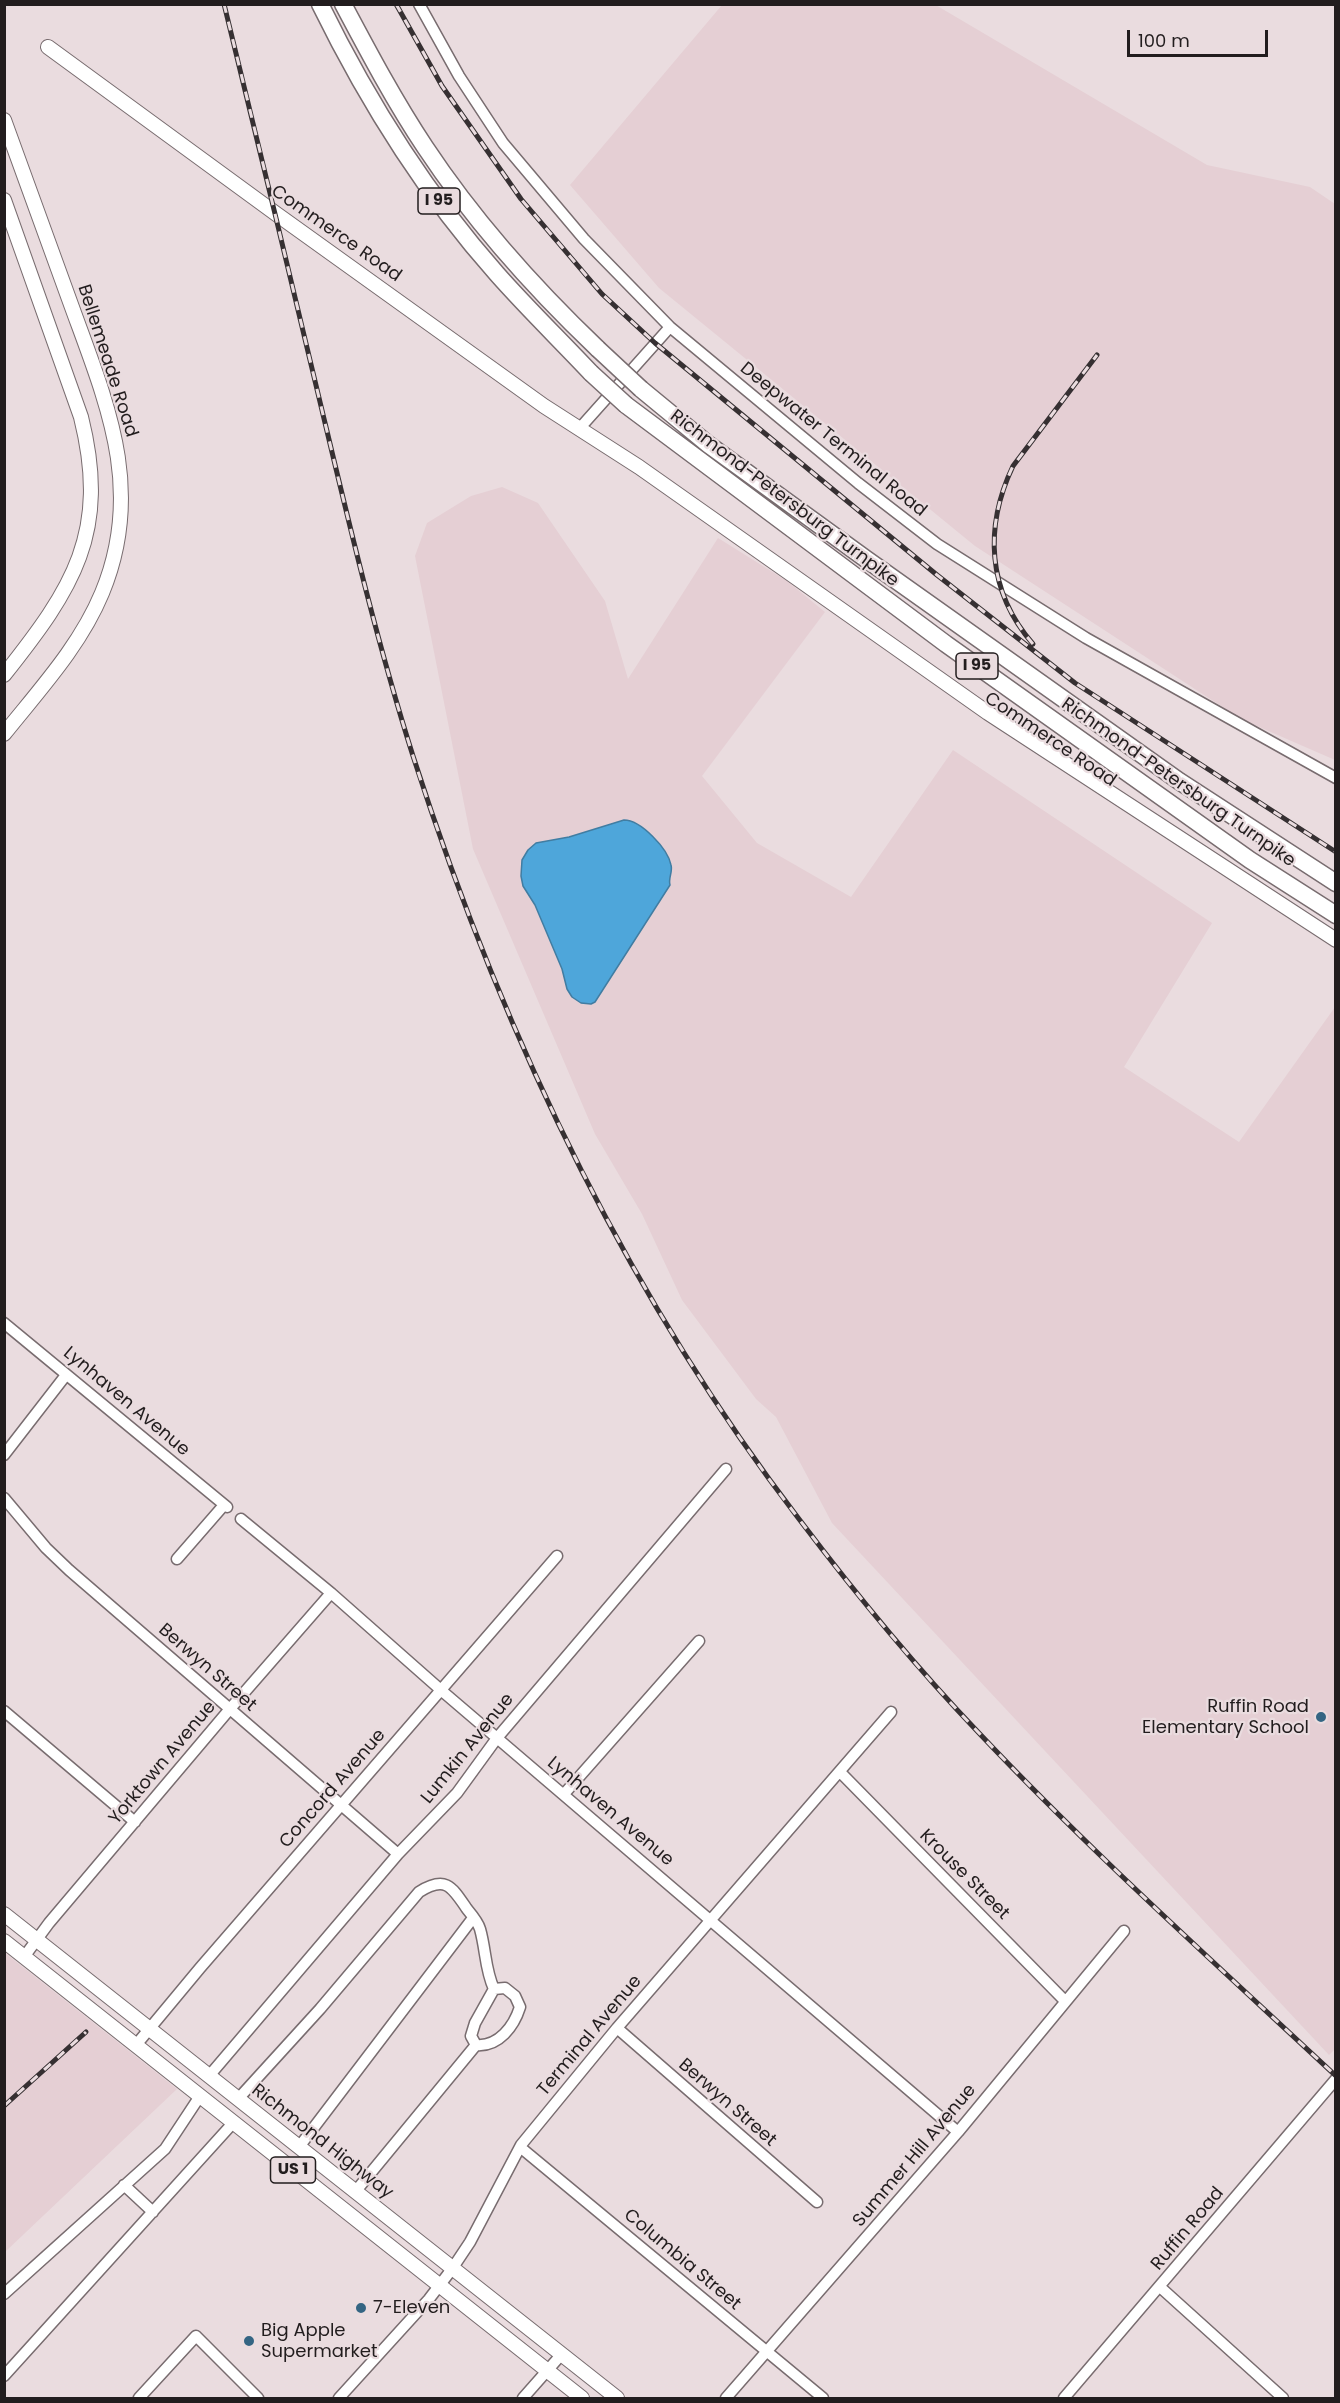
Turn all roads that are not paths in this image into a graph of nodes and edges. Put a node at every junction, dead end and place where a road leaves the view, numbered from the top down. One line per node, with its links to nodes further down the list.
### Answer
1 (320, 4): 14 (highway, Richmond-Petersburg Turnpike / I 95, bridge)
2 (343, 4): 13 (highway, Richmond-Petersburg Turnpike / I 95, bridge)
3 (419, 4): 7 (street, Deepwater Terminal Road)
4 (48, 47): 8 (main road, Commerce Road)
5 (4, 120): 11 (main road, Bellemeade Road)
6 (4, 200): 10 (main road)
7 (670, 327): 8 (street); 12 (street, Deepwater Terminal Road)
8 (579, 429): 9 (main road, Commerce Road)
9 (606, 446): 15 (main road, Commerce Road); 16 (main road, Commerce Road)
10 (4, 675)
11 (4, 734)
12 (1335, 778)
13 (1335, 883)
14 (1335, 915)
15 (1335, 940)
16 (1335, 948)
17 (4, 1323): 18 (street, Lynhaven Avenue)
18 (66, 1375): 19 (street); 24 (street, Lynhaven Avenue)
19 (4, 1455)
20 (726, 1469): 31 (street, Lumkin Avenue)
21 (4, 1498): 28 (street, Berwyn Street)
22 (241, 1519): 25 (street, Lynhaven Avenue)
23 (557, 1557): 27 (street, Concord Avenue)
24 (177, 1559)
25 (331, 1593): 27 (street, Lynhaven Avenue); 28 (street, Yorktown Avenue)
26 (699, 1641): 33 (street)
27 (442, 1691): 31 (street, Lynhaven Avenue); 34 (street, Concord Avenue)
28 (230, 1710): 34 (street, Berwyn Street); 35 (street, Yorktown Avenue)
29 (4, 1711): 35 (street)
30 (891, 1712): 32 (street, Terminal Avenue)
31 (497, 1738): 33 (street, Lynhaven Avenue); 36 (street, Lumkin Avenue)
32 (840, 1772): 39 (street, Terminal Avenue); 45 (street, Krouse Street)
33 (564, 1794): 39 (street, Lynhaven Avenue)
34 (340, 1805): 36 (street, Berwyn Street); 47 (street, Concord Avenue)
35 (135, 1822): 41 (street, Yorktown Avenue)
36 (398, 1854): 50 (street, Lumkin Avenue)
37 (4, 1914): 41 (main road, Richmond Highway / US 1)
38 (474, 1918): 44 (street); 53 (street); 56 (street)
39 (712, 1920): 46 (street, Terminal Avenue); 55 (street, Lynhaven Avenue)
40 (1124, 1931): 45 (street, Summer Hill Avenue)
41 (37, 1940): 43 (street, Yorktown Avenue); 47 (main road, Richmond Highway / US 1)
42 (4, 1941): 43 (main road, US 1)
43 (24, 1957): 48 (main road, US 1)
44 (494, 1989): 49 (street); 49 (street)
45 (1065, 2001): 55 (street, Summer Hill Avenue)
46 (617, 2028): 57 (street, Terminal Avenue); 60 (street, Berwyn Street)
47 (149, 2029): 48 (street, Concord Avenue); 50 (main road, Richmond Highway / US 1)
48 (136, 2045): 52 (main road, US 1)
49 (476, 2045): 59 (street)
50 (209, 2076): 53 (main road, Richmond Highway / US 1)
51 (1335, 2079): 64 (street, Ruffin Road)
52 (200, 2096): 54 (main road, US 1); 58 (street)
53 (238, 2099): 56 (main road, Richmond Highway / US 1)
54 (233, 2123): 61 (street); 63 (main road, US 1)
55 (958, 2132): 66 (street, Summer Hill Avenue)
56 (299, 2147): 59 (main road, Richmond Highway / US 1)
57 (520, 2147): 62 (street, Terminal Avenue); 66 (street, Columbia Street)
58 (124, 2185): 61 (street); 65 (street)
59 (355, 2192): 62 (main road, Richmond Highway / US 1)
60 (817, 2202)
61 (153, 2212): 69 (street)
62 (452, 2269): 63 (street, Terminal Avenue); 67 (main road, Richmond Highway / US 1)
63 (440, 2286): 68 (main road, US 1); 72 (street, Terminal Avenue)
64 (1160, 2287): 78 (street, Ruffin Road); 79 (street)
65 (4, 2294)
66 (765, 2352): 76 (street, Summer Hill Avenue); 77 (street, Columbia Street)
67 (561, 2355): 68 (street); 75 (main road, Richmond Highway / US 1)
68 (547, 2371): 73 (street); 74 (main road, US 1)
69 (4, 2376)
70 (139, 2398): 71 (street)
71 (258, 2398)
72 (339, 2398)
73 (523, 2398)
74 (582, 2398)
75 (616, 2398)
76 (726, 2398)
77 (823, 2398)
78 (1064, 2398)
79 (1283, 2398)

